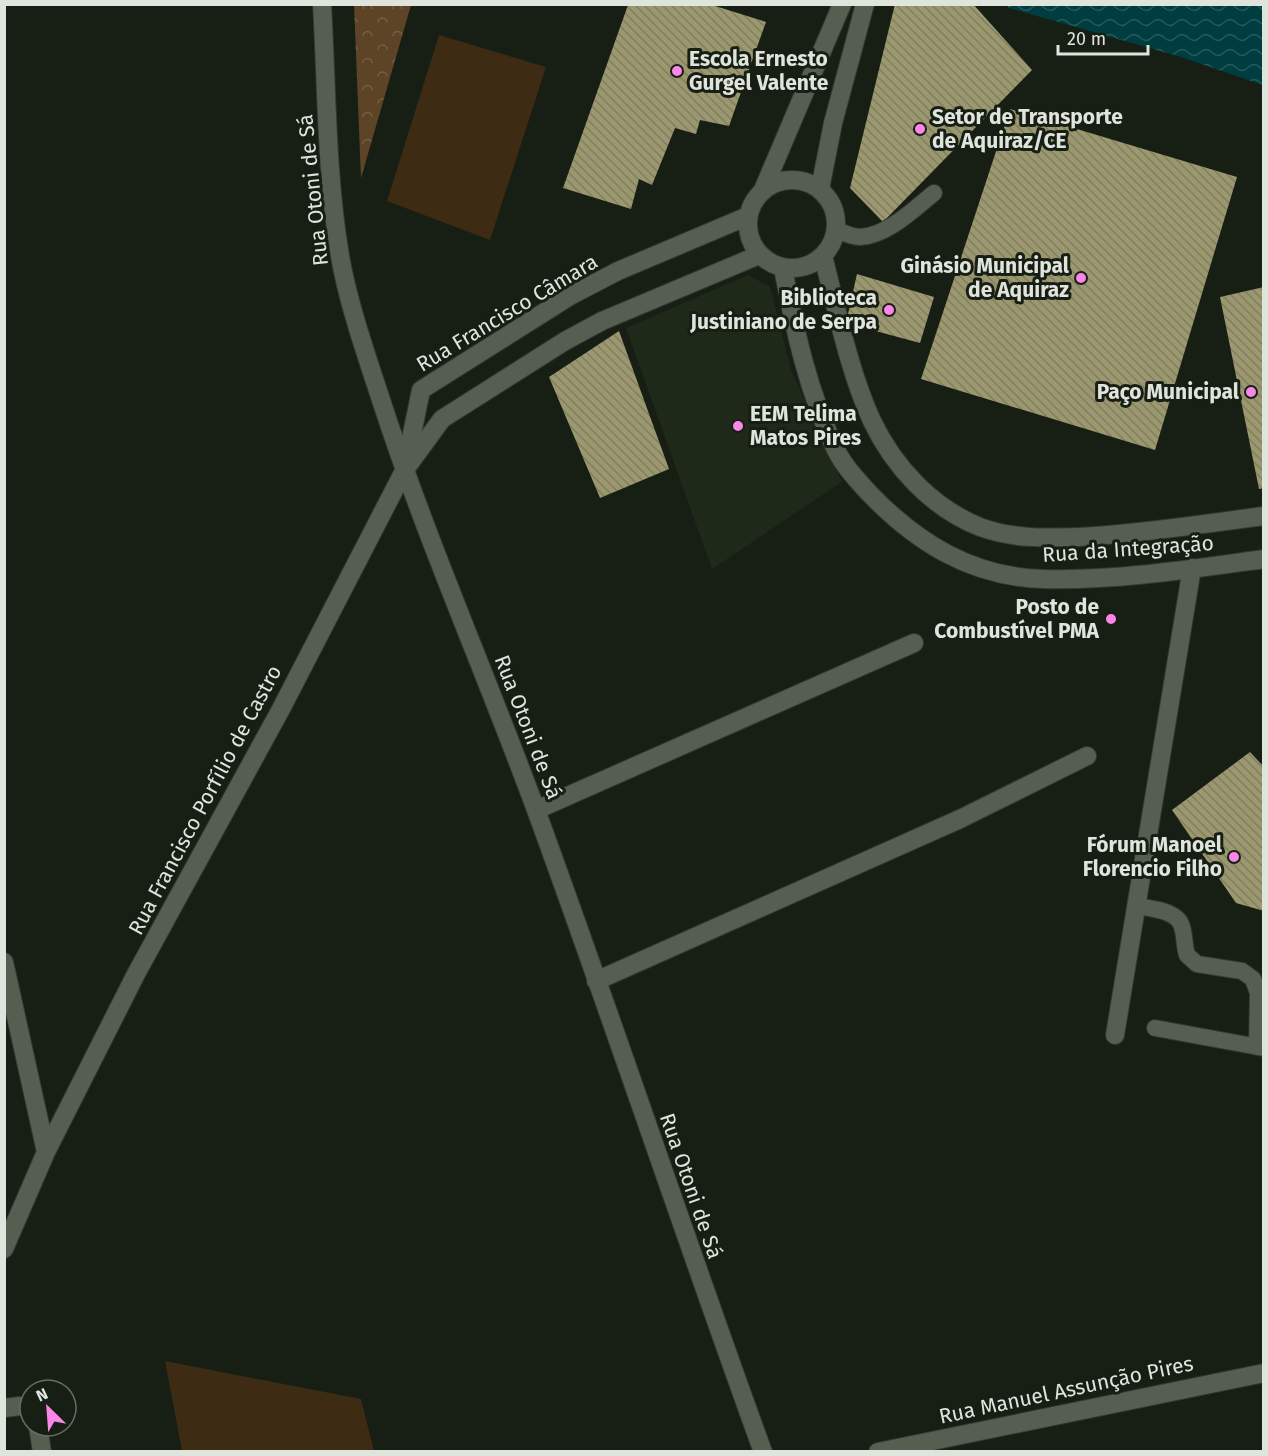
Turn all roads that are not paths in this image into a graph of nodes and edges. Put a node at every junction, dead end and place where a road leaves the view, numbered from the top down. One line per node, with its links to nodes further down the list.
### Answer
1 (322, 4): 12 (street, Rua Otoni de Sá)
2 (842, 4): 4 (street)
3 (865, 4): 5 (street)
4 (763, 189): 5 (street); 7 (street)
5 (820, 189): 8 (street)
6 (934, 194): 8 (lane)
7 (748, 216): 9 (street); 12 (street, Rua Francisco Câmara)
8 (837, 230): 10 (street)
9 (759, 255): 11 (street); 12 (street)
10 (823, 256): 11 (street); 13 (street, Rua da Integração)
11 (783, 268): 15 (street, Rua da Integração)
12 (404, 471): 18 (street, Rua Otoni de Sá); 25 (street, Rua Francisco Porfílio de Castro)
13 (1263, 516)
14 (1263, 559): 15 (street, Rua da Integração)
15 (1192, 568): 19 (street)
16 (914, 643): 18 (street)
17 (1087, 756): 21 (street)
18 (536, 810): 21 (street, Rua Otoni de Sá)
19 (1137, 906): 23 (street); 24 (lane)
20 (4, 962): 25 (street)
21 (596, 981): 28 (street, Rua Otoni de Sá)
22 (1155, 1028): 24 (lane)
23 (1115, 1035)
24 (1260, 1047)
25 (46, 1152): 26 (street, Rua Francisco Porfílio de Castro)
26 (4, 1249)
27 (1263, 1373): 29 (street, Rua Manuel Assunção Pires)
28 (763, 1452)
29 (878, 1452)

